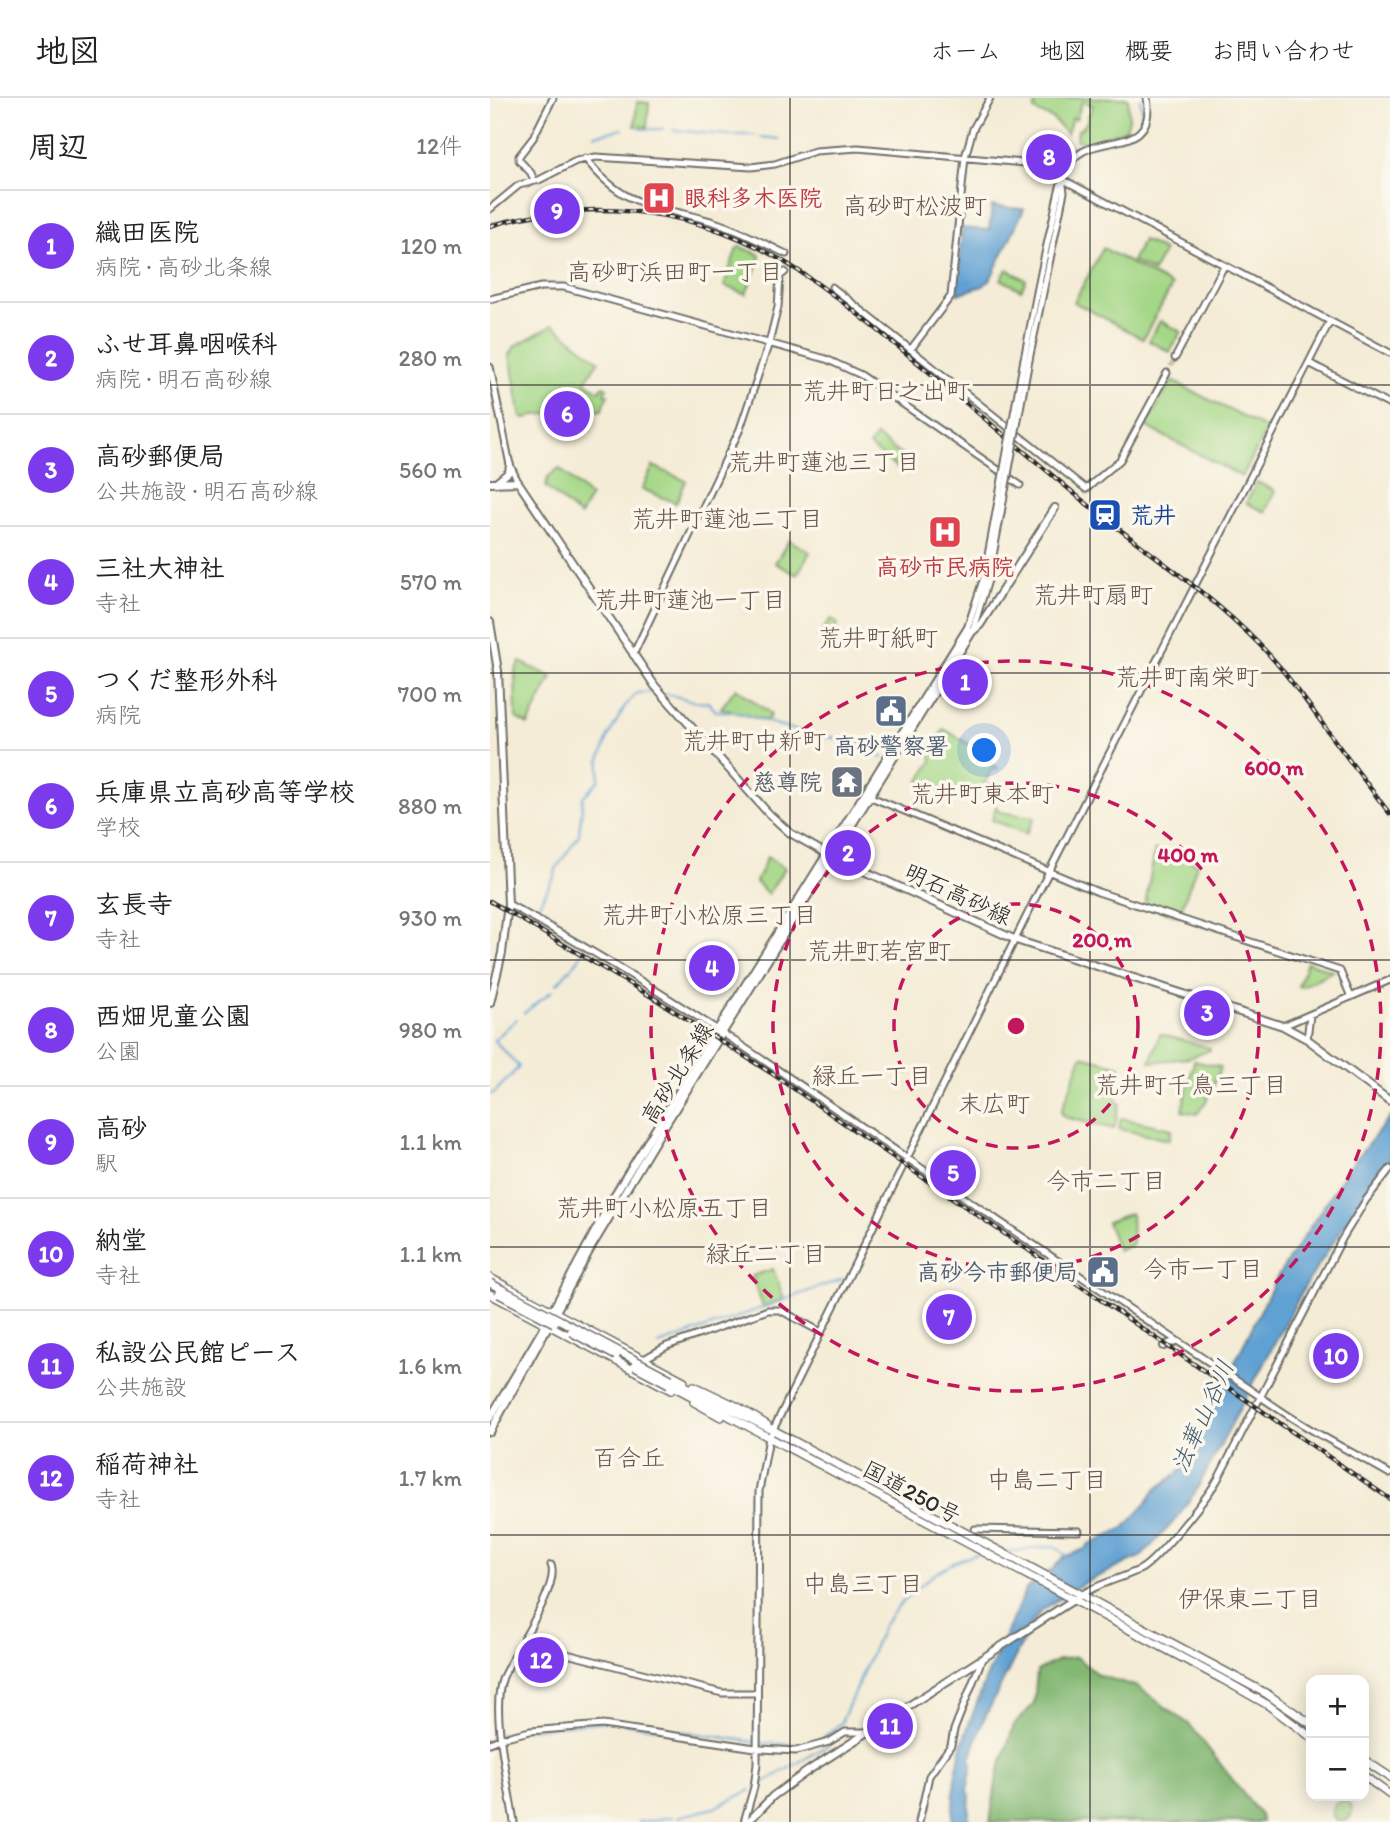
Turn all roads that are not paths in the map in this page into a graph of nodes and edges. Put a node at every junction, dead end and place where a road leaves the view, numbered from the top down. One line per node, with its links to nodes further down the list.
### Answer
1 (553, 98): 7 (street)
2 (990, 98): 4 (street)
3 (1147, 98): 6 (street)
4 (965, 157): 5 (street); 6 (street); 16 (street)
5 (585, 158): 7 (street); 9 (street)
6 (1062, 179): 10 (street); 29 (street, bridge)
7 (534, 181): 8 (street)
8 (490, 209)
9 (786, 254)
10 (1224, 266): 14 (street); 18 (street)
11 (785, 272): 15 (street)
12 (832, 287): 16 (street)
13 (490, 299): 15 (street)
14 (1330, 321): 17 (street); 19 (street)
15 (769, 343): 26 (street); 30 (street)
16 (911, 349): 21 (street)
17 (1390, 353)
18 (1175, 358)
19 (1309, 363): 22 (street); 33 (street)
20 (490, 368): 23 (street)
21 (1167, 373)
22 (1390, 405)
23 (510, 465): 24 (street); 25 (main road)
24 (518, 482): 25 (main road); 30 (main road, 明石高砂線)
25 (493, 483)
26 (1020, 485)
27 (1055, 509): 29 (main road, 高砂北条線)
28 (490, 622): 34 (main road)
29 (970, 630): 31 (main road, 高砂北条線); 32 (main road, 高砂北条線)
30 (633, 655): 32 (main road, 明石高砂線)
31 (871, 797): 32 (main road, 高砂北条線); 33 (street)
32 (830, 855): 35 (main road, 明石高砂線); 41 (main road, 高砂北条線)
33 (1049, 871): 35 (street); 37 (street)
34 (508, 904): 38 (main road); 41 (street)
35 (1016, 940): 40 (main road, 明石高砂線); 44 (street)
36 (1390, 980): 37 (street)
37 (1351, 997): 39 (street)
38 (490, 1003)
39 (1310, 1015): 40 (street); 42 (street)
40 (1283, 1026): 42 (main road, 明石高砂線)
41 (720, 1030): 44 (street); 49 (main road, 高砂北条線)
42 (1307, 1039): 43 (main road, 明石高砂線)
43 (1390, 1101)
44 (909, 1158): 51 (street); 56 (street)
45 (1390, 1169): 56 (street)
46 (490, 1276): 49 (highway)
47 (490, 1283): 55 (highway, 国道250号, bridge)
48 (490, 1293): 50 (highway); 55 (highway, 国道250号, bridge)
49 (551, 1310): 50 (main road, 高砂北条線); 54 (highway)
50 (544, 1324): 57 (main road, 高砂北条線); 58 (main road, 高砂北条線); 59 (highway)
51 (821, 1332): 54 (street); 59 (street)
52 (1174, 1342): 53 (main road)
53 (1164, 1346)
54 (644, 1359): 59 (highway)
55 (670, 1381): 59 (highway, 国道250号)
56 (1261, 1396): 60 (street); 65 (street)
57 (490, 1418)
58 (490, 1432)
59 (771, 1434): 64 (highway, 国道250号); 69 (street)
60 (1390, 1474)
61 (975, 1529): 62 (street)
62 (1079, 1531)
63 (551, 1565): 67 (street)
64 (1034, 1575): 65 (highway, 国道250号); 66 (highway, 国道250号)
65 (1077, 1593): 66 (main road); 72 (highway, 国道250号)
66 (1070, 1599): 68 (main road); 74 (highway, 国道250号)
67 (523, 1643): 69 (street); 71 (street)
68 (985, 1658): 73 (main road); 84 (street)
69 (757, 1693): 77 (street)
70 (490, 1715): 71 (street)
71 (499, 1719): 75 (street)
72 (1306, 1721)
73 (867, 1732): 77 (street); 83 (main road)
74 (1306, 1733)
75 (502, 1738): 76 (street); 77 (street); 82 (street)
76 (490, 1743)
77 (757, 1748): 83 (street)
78 (1369, 1763): 79 (highway)
79 (1390, 1777)
80 (1369, 1780): 81 (highway)
81 (1390, 1795)
82 (514, 1822)
83 (746, 1822)
84 (919, 1822)

